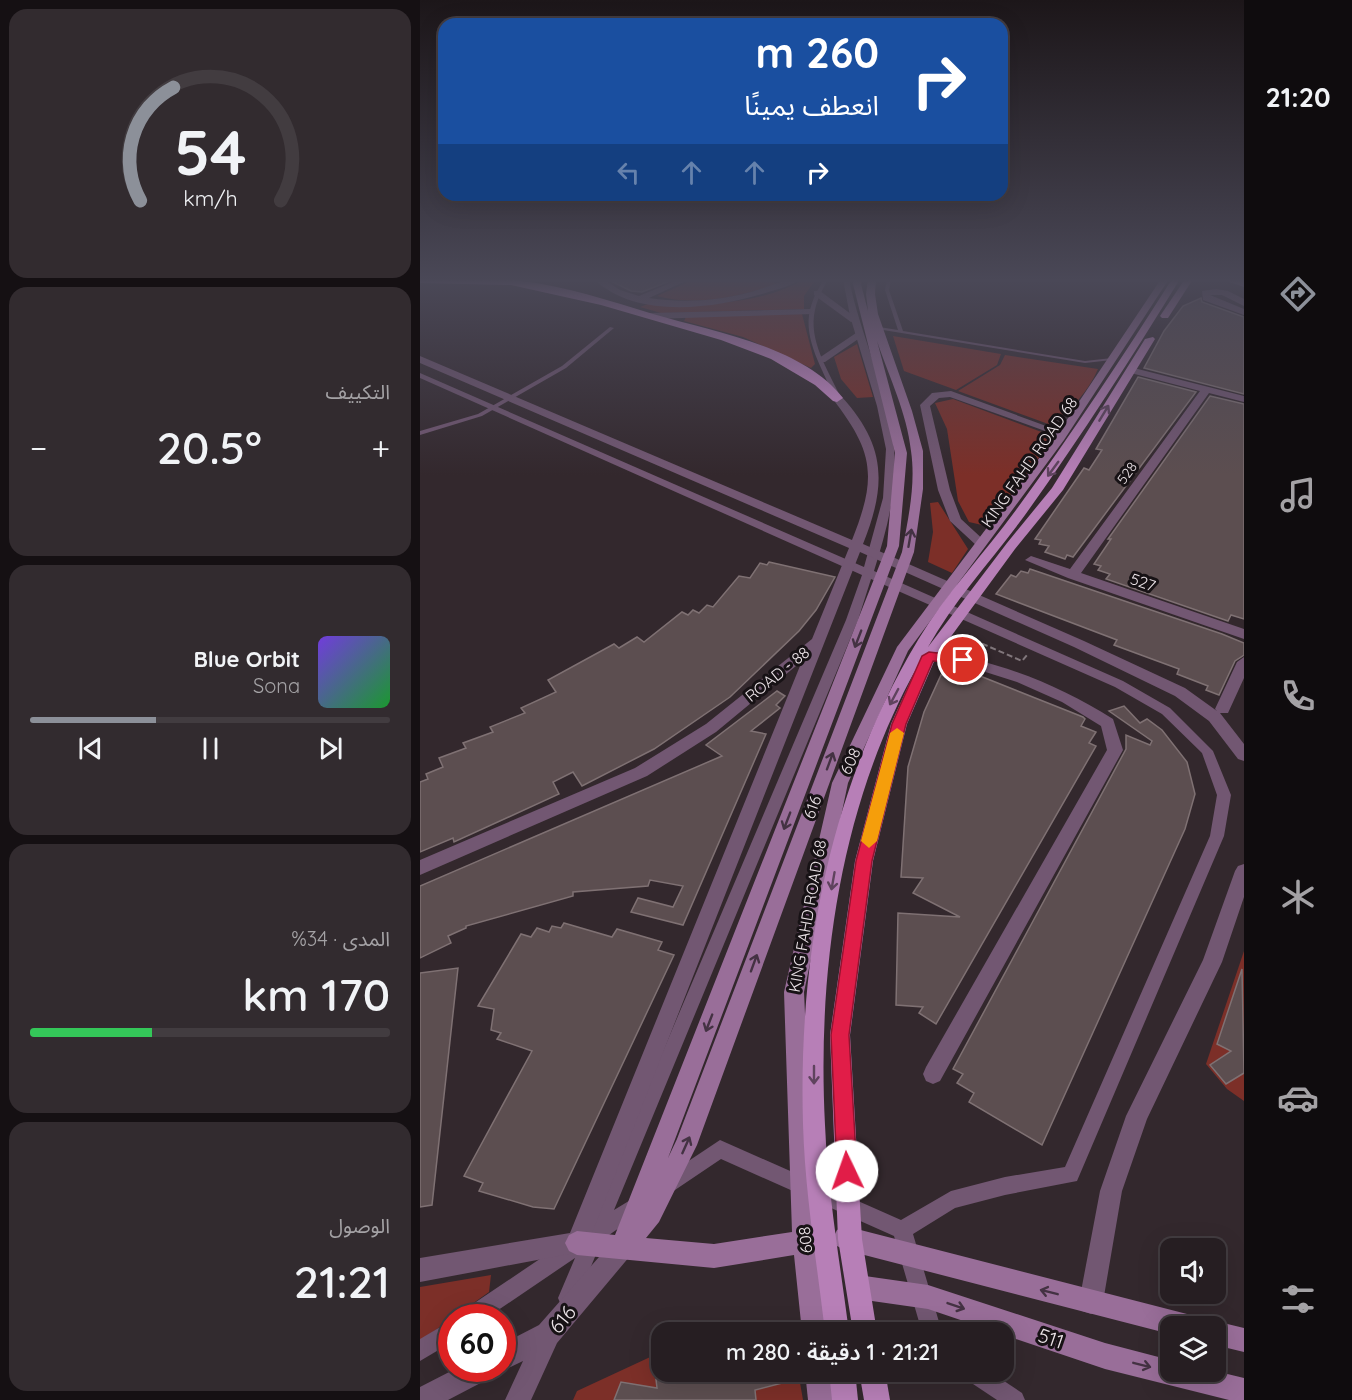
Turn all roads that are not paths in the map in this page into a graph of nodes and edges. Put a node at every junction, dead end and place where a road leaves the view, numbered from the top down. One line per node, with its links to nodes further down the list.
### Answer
1 (592, 344): 20 (lane)
2 (746, 344): 18 (highway)
3 (814, 344): 14 (lane, ROAD - 88)
4 (845, 344): 14 (street)
5 (862, 344): 27 (street)
6 (872, 344): 39 (main road, 616, one-way to 39)
7 (884, 344): 39 (main road, 616, one-way to 7)
8 (977, 344): 13 (lane)
9 (1122, 344): 13 (main road, 608)
10 (1135, 344): 37 (main road, KING FAHD ROAD 68, one-way to 37)
11 (1147, 344): 15 (main road, KING FAHD ROAD 68)
12 (420, 359): 31 (street)
13 (1112, 359): 21 (main road, 608)
14 (822, 360): 18 (lane, ROAD - 88)
15 (1130, 370): 17 (street); 28 (main road, KING FAHD ROAD 68, one-way to 15)
16 (420, 375): 35 (street)
17 (1207, 389): 19 (street); 24 (street, 528)
18 (837, 398): 26 (street, ROAD - 88)
19 (1244, 399)
20 (420, 433)
21 (1063, 434): 22 (main road, 608); 22 (street)
22 (981, 543): 37 (main road, 608)
23 (1031, 560): 24 (street, 527)
24 (1073, 575): 25 (street, 527)
25 (1244, 634)
26 (819, 640): 27 (street); 32 (street, ROAD - 88); 38 (street)
27 (841, 644): 38 (street)
28 (929, 656): 34 (street); 36 (main road, KING FAHD ROAD 68)
29 (1244, 662): 30 (street)
30 (1223, 709)
31 (1244, 755)
32 (420, 868)
33 (1244, 871): 42 (street)
34 (933, 1074)
35 (902, 1230): 43 (street); 48 (street)
36 (850, 1239): 37 (main road); 41 (main road, KING FAHD ROAD 68); 42 (main road, one-way to 36)
37 (815, 1240): 39 (main road); 45 (main road, 608); 46 (main road, KING FAHD ROAD 68)
38 (584, 1244): 39 (main road); 40 (street); 49 (street)
39 (622, 1248): 49 (street, 616)
40 (420, 1270)
41 (858, 1287): 47 (main road, KING FAHD ROAD 68); 62 (main road, 511, one-way to 62)
42 (1091, 1302): 44 (main road)
43 (490, 1304)
44 (1160, 1319)
45 (814, 1322)
46 (835, 1322)
47 (863, 1322)
48 (929, 1322)
49 (548, 1334): 54 (street); 55 (street); 65 (street, 616)
50 (1226, 1336): 52 (main road)
51 (438, 1339): 53 (street)
52 (1244, 1340)
53 (420, 1351)
54 (516, 1351)
55 (516, 1356)
56 (456, 1382): 63 (street)
57 (477, 1382): 64 (street)
58 (819, 1382): 66 (main road)
59 (843, 1382): 67 (main road)
60 (874, 1382): 68 (main road)
61 (988, 1382): 69 (street)
62 (1244, 1391)
63 (422, 1400)
64 (449, 1400)
65 (518, 1400)
66 (821, 1400)
67 (845, 1400)
68 (877, 1400)
69 (1015, 1400)

